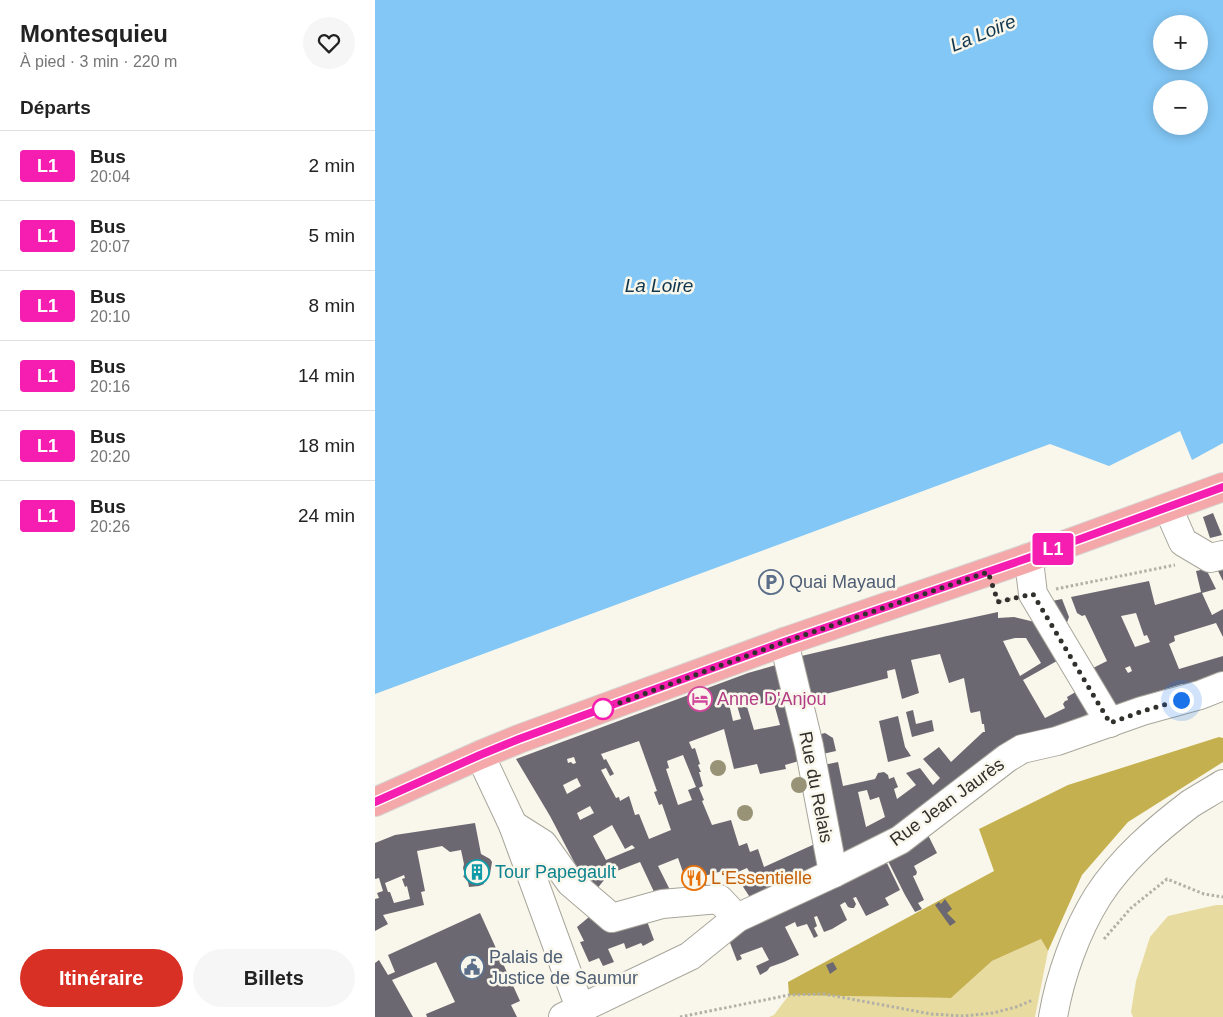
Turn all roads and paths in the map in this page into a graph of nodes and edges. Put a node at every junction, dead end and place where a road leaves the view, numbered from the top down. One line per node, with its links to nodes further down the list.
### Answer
1 (1223, 488): 2 (main road)
2 (1168, 508): 3 (street); 4 (main road)
3 (1217, 556): 6 (path)
4 (1028, 558): 5 (main road); 6 (street)
5 (988, 572): 6 (path); 7 (main road)
6 (1033, 594): 9 (street)
7 (784, 642): 10 (main road); 15 (street, Rue du Relais)
8 (1211, 691): 9 (street, Rue Jean Jaurès)
9 (1110, 723): 15 (street, Rue Jean Jaurès)
10 (480, 755): 12 (main road); 13 (main road); 14 (street)
11 (1223, 784): 19 (street)
12 (375, 790)
13 (375, 802)
14 (513, 825): 17 (street); 20 (street)
15 (834, 873): 17 (street, Rue Jean Jaurès)
16 (1223, 897): 18 (path)
17 (737, 918): 20 (street, Rue Jean Jaurès)
18 (1103, 941)
19 (1054, 1010): 21 (path)
20 (572, 1012)
21 (993, 1015): 22 (path)
22 (680, 1017)

